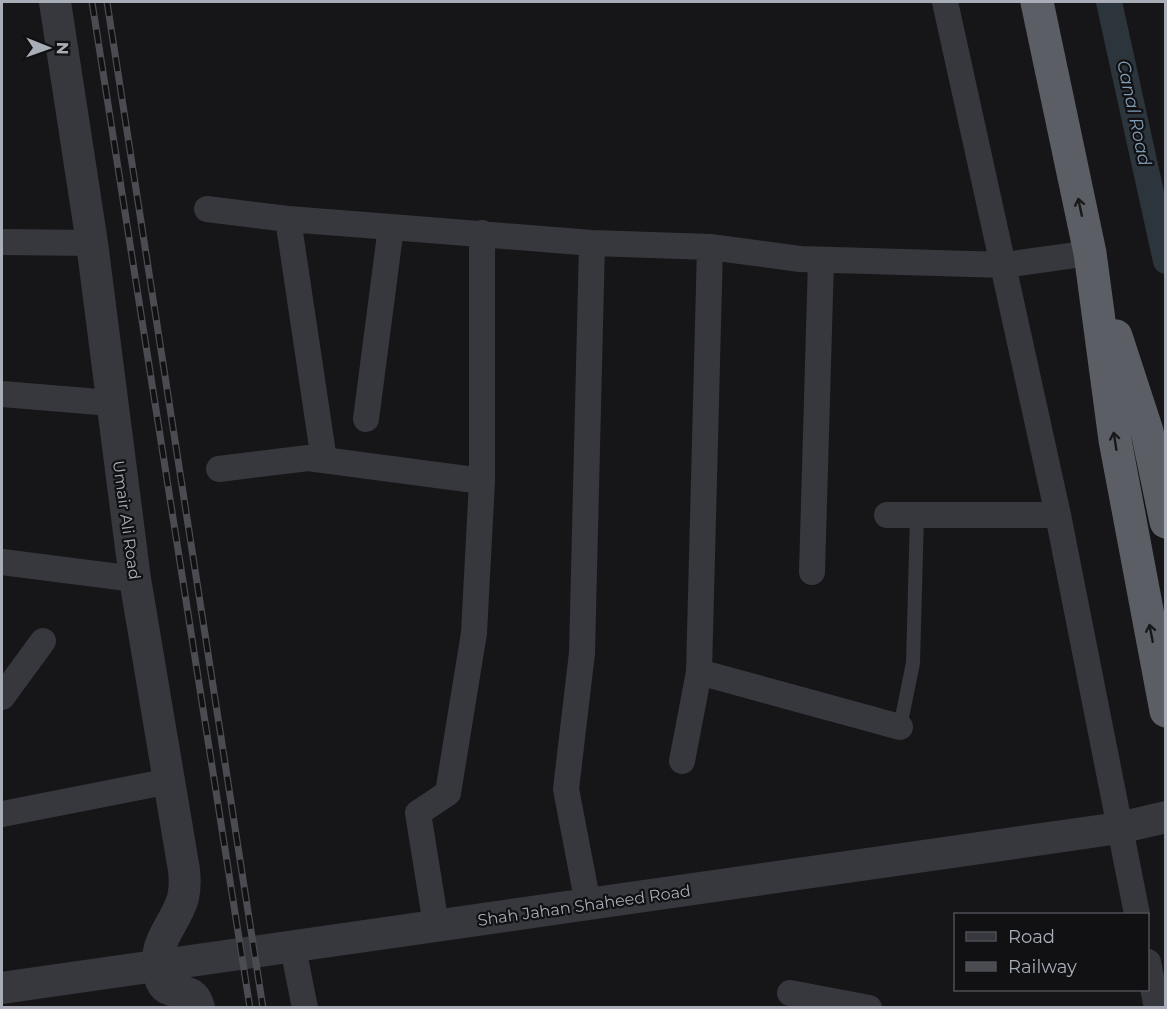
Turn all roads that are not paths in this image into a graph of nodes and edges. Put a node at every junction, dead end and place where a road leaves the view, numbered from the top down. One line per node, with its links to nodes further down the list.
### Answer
1 (55, 2): 9 (street, Umair Ali Road)
2 (945, 2): 14 (street)
3 (1037, 2): 12 (highway, one-way to 3)
4 (207, 209): 5 (street)
5 (288, 219): 6 (street); 18 (street)
6 (392, 227): 7 (street); 17 (street)
7 (482, 233): 10 (street); 20 (street)
8 (2, 243): 9 (street)
9 (92, 243): 16 (street, Umair Ali Road)
10 (592, 243): 11 (street); 38 (street)
11 (710, 248): 13 (street); 29 (street)
12 (1090, 253): 14 (street); 24 (highway); 31 (highway, one-way to 12)
13 (821, 260): 14 (street); 26 (street)
14 (1005, 265): 23 (street)
15 (2, 393): 16 (street)
16 (111, 403): 27 (street, Umair Ali Road)
17 (366, 419)
18 (324, 460): 19 (street); 20 (street)
19 (219, 469)
20 (482, 481): 40 (street)
21 (887, 514): 22 (street)
22 (917, 515): 23 (street); 32 (lane)
23 (1058, 515): 37 (street)
24 (1166, 522)
25 (2, 562): 27 (street)
26 (812, 572)
27 (135, 579): 34 (street, Umair Ali Road)
28 (43, 641): 30 (street)
29 (699, 672): 32 (street); 33 (street)
30 (2, 697)
31 (1166, 711)
32 (900, 727)
33 (682, 761)
34 (170, 781): 35 (street); 42 (street, Umair Ali Road)
35 (2, 814)
36 (1166, 818): 37 (street, Shah Jahan Shaheed Road)
37 (1119, 828): 38 (street, Shah Jahan Shaheed Road); 39 (street)
38 (588, 904): 40 (street, Shah Jahan Shaheed Road)
39 (1137, 913)
40 (436, 926): 41 (street, Shah Jahan Shaheed Road)
41 (293, 948): 42 (street, Shah Jahan Shaheed Road); 47 (street)
42 (159, 965): 44 (street, Shah Jahan Shaheed Road); 46 (street)
43 (1149, 967): 49 (street)
44 (2, 988)
45 (790, 993): 48 (street)
46 (199, 1008)
47 (305, 1008)
48 (868, 1008)
49 (1157, 1008)

